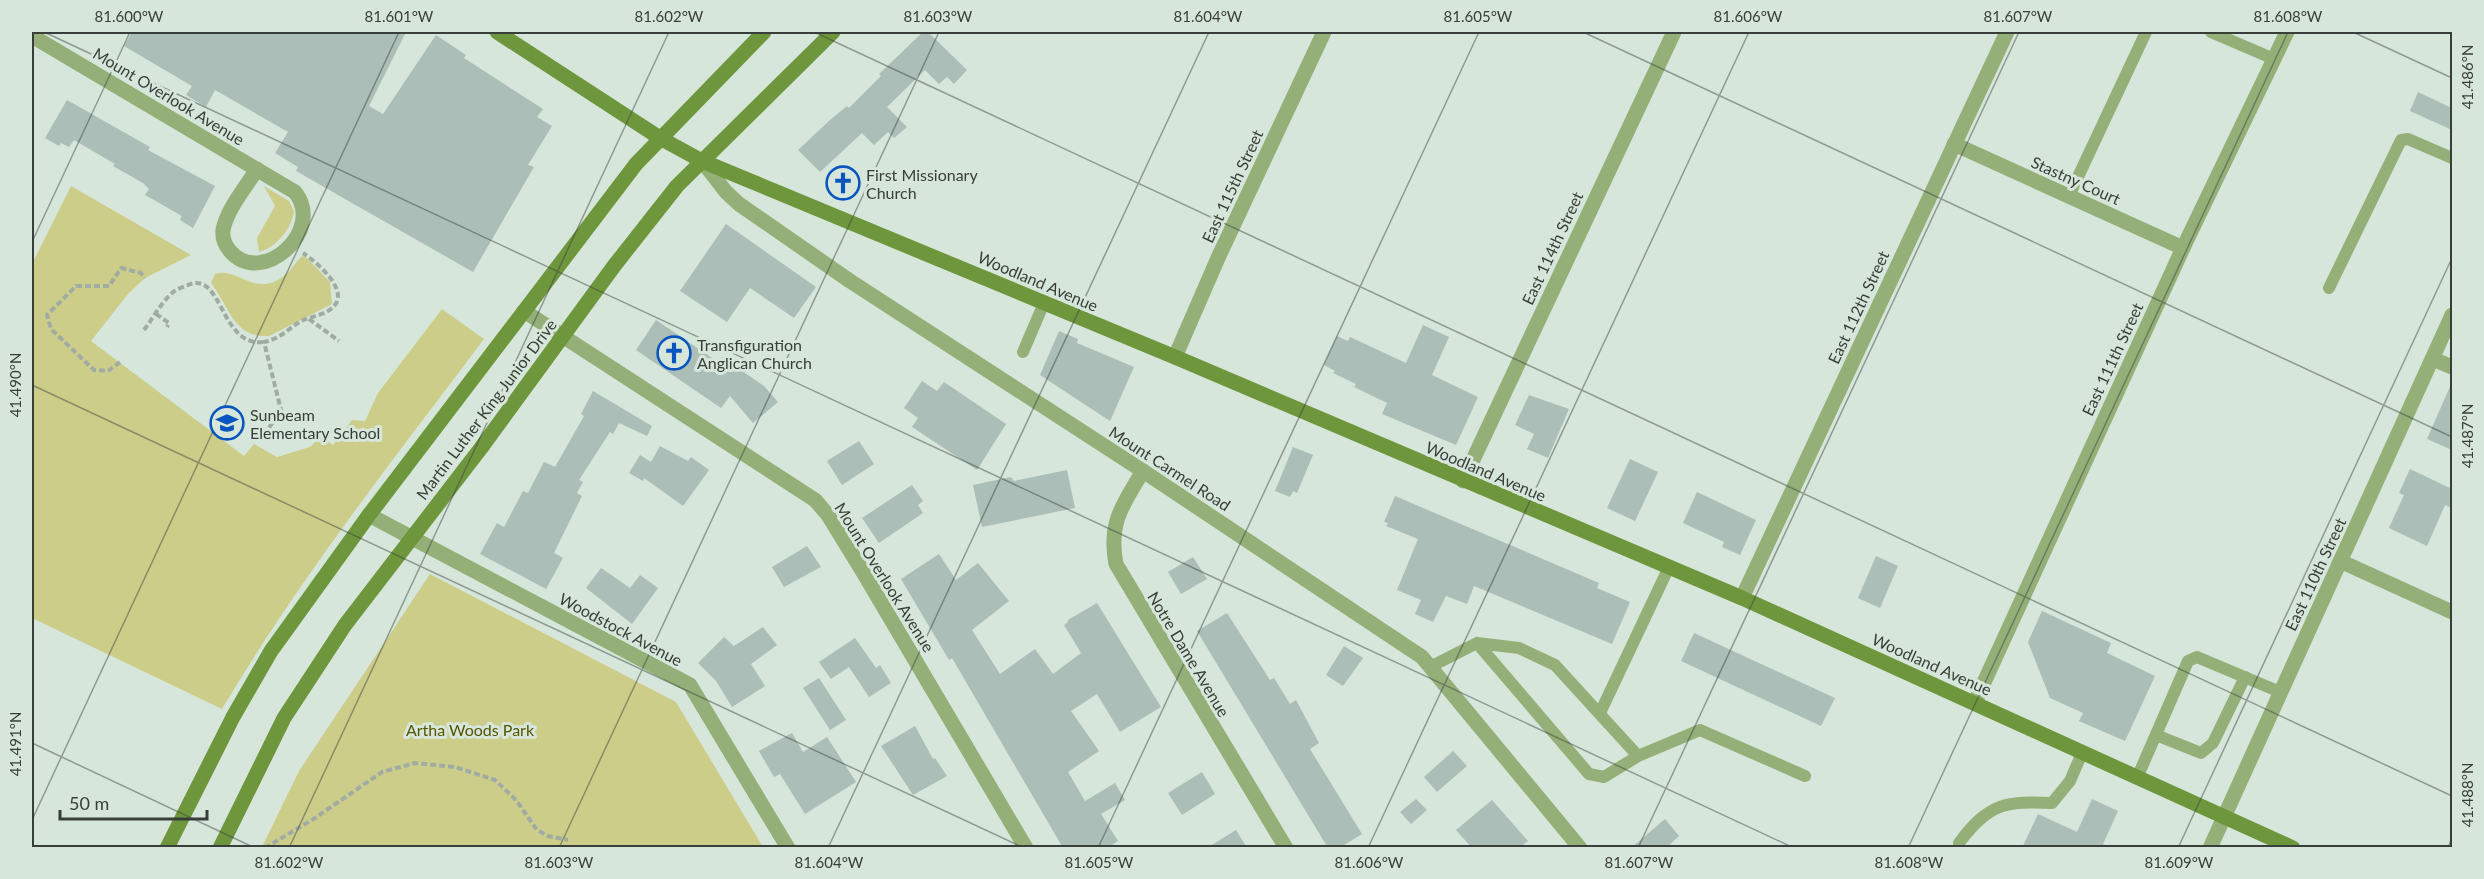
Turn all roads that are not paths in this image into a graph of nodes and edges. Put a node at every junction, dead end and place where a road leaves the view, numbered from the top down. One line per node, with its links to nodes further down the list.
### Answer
1 (497, 32): 12 (main road, Woodland Avenue)
2 (764, 32): 12 (main road, Martin Luther King Junior Drive)
3 (833, 32): 15 (main road, Martin Luther King Junior Drive)
4 (1324, 32): 25 (street, East 115th Street)
5 (1674, 32): 29 (street, East 114th Street)
6 (2007, 32): 13 (street, East 112th Street)
7 (2146, 32): 17 (lane)
8 (2211, 32): 11 (lane)
9 (2287, 32): 11 (street, East 111th Street)
10 (32, 36): 16 (street, Mount Overlook Avenue)
11 (2274, 59): 18 (street, East 111th Street)
12 (660, 138): 15 (main road, Woodland Avenue); 21 (main road, Martin Luther King Junior Drive)
13 (1954, 144): 17 (street, Stastny Court); 34 (street, East 112th Street)
14 (2452, 158): 19 (lane)
15 (702, 161): 20 (main road, Woodland Avenue); 23 (main road, Martin Luther King Junior Drive); 28 (street, Mount Carmel Road)
16 (257, 169): 16 (street, Mount Overlook Avenue)
17 (2069, 196): 18 (street, Stastny Court)
18 (2183, 249): 40 (street, East 111th Street)
19 (2329, 288)
20 (1044, 303): 24 (lane); 25 (main road, Woodland Avenue)
21 (524, 311): 23 (street, Mount Overlook Avenue); 30 (main road, Martin Luther King Junior Drive)
22 (2452, 315): 26 (street, East 110th Street)
23 (564, 335): 31 (main road, Martin Luther King Junior Drive); 52 (street, Mount Overlook Avenue)
24 (1023, 352)
25 (1175, 357): 29 (main road, Woodland Avenue)
26 (2433, 358): 27 (street); 32 (street, East 110th Street)
27 (2452, 368)
28 (1143, 471): 37 (street, Mount Carmel Road); 53 (street, Notre Dame Avenue)
29 (1463, 481): 33 (main road, Woodland Avenue)
30 (369, 515): 31 (street, Woodstock Avenue); 49 (main road, Martin Luther King Junior Drive)
31 (411, 538): 50 (main road, Martin Luther King Junior Drive); 51 (street, Woodstock Avenue)
32 (2340, 561): 35 (street); 39 (street, East 110th Street)
33 (1669, 567): 34 (main road, Woodland Avenue); 41 (lane)
34 (1742, 598): 40 (main road, Woodland Avenue)
35 (2452, 612)
36 (1477, 643): 37 (lane); 41 (lane); 44 (lane)
37 (1430, 667): 54 (street, Mount Carmel Road)
38 (2245, 678): 39 (lane); 42 (lane); 42 (lane)
39 (2280, 692): 47 (street, East 110th Street)
40 (1975, 702): 43 (main road, Woodland Avenue)
41 (1600, 713): 44 (lane)
42 (2156, 735): 46 (lane)
43 (2082, 753): 46 (main road, Woodland Avenue); 48 (lane)
44 (1638, 756): 45 (lane)
45 (1805, 776)
46 (2137, 778): 47 (main road, Woodland Avenue)
47 (2224, 817): 55 (street, East 110th Street); 56 (main road, Woodland Avenue)
48 (1959, 843)
49 (171, 846)
50 (220, 848)
51 (788, 848)
52 (1026, 848)
53 (1286, 848)
54 (1580, 848)
55 (2210, 848)
56 (2293, 848)

